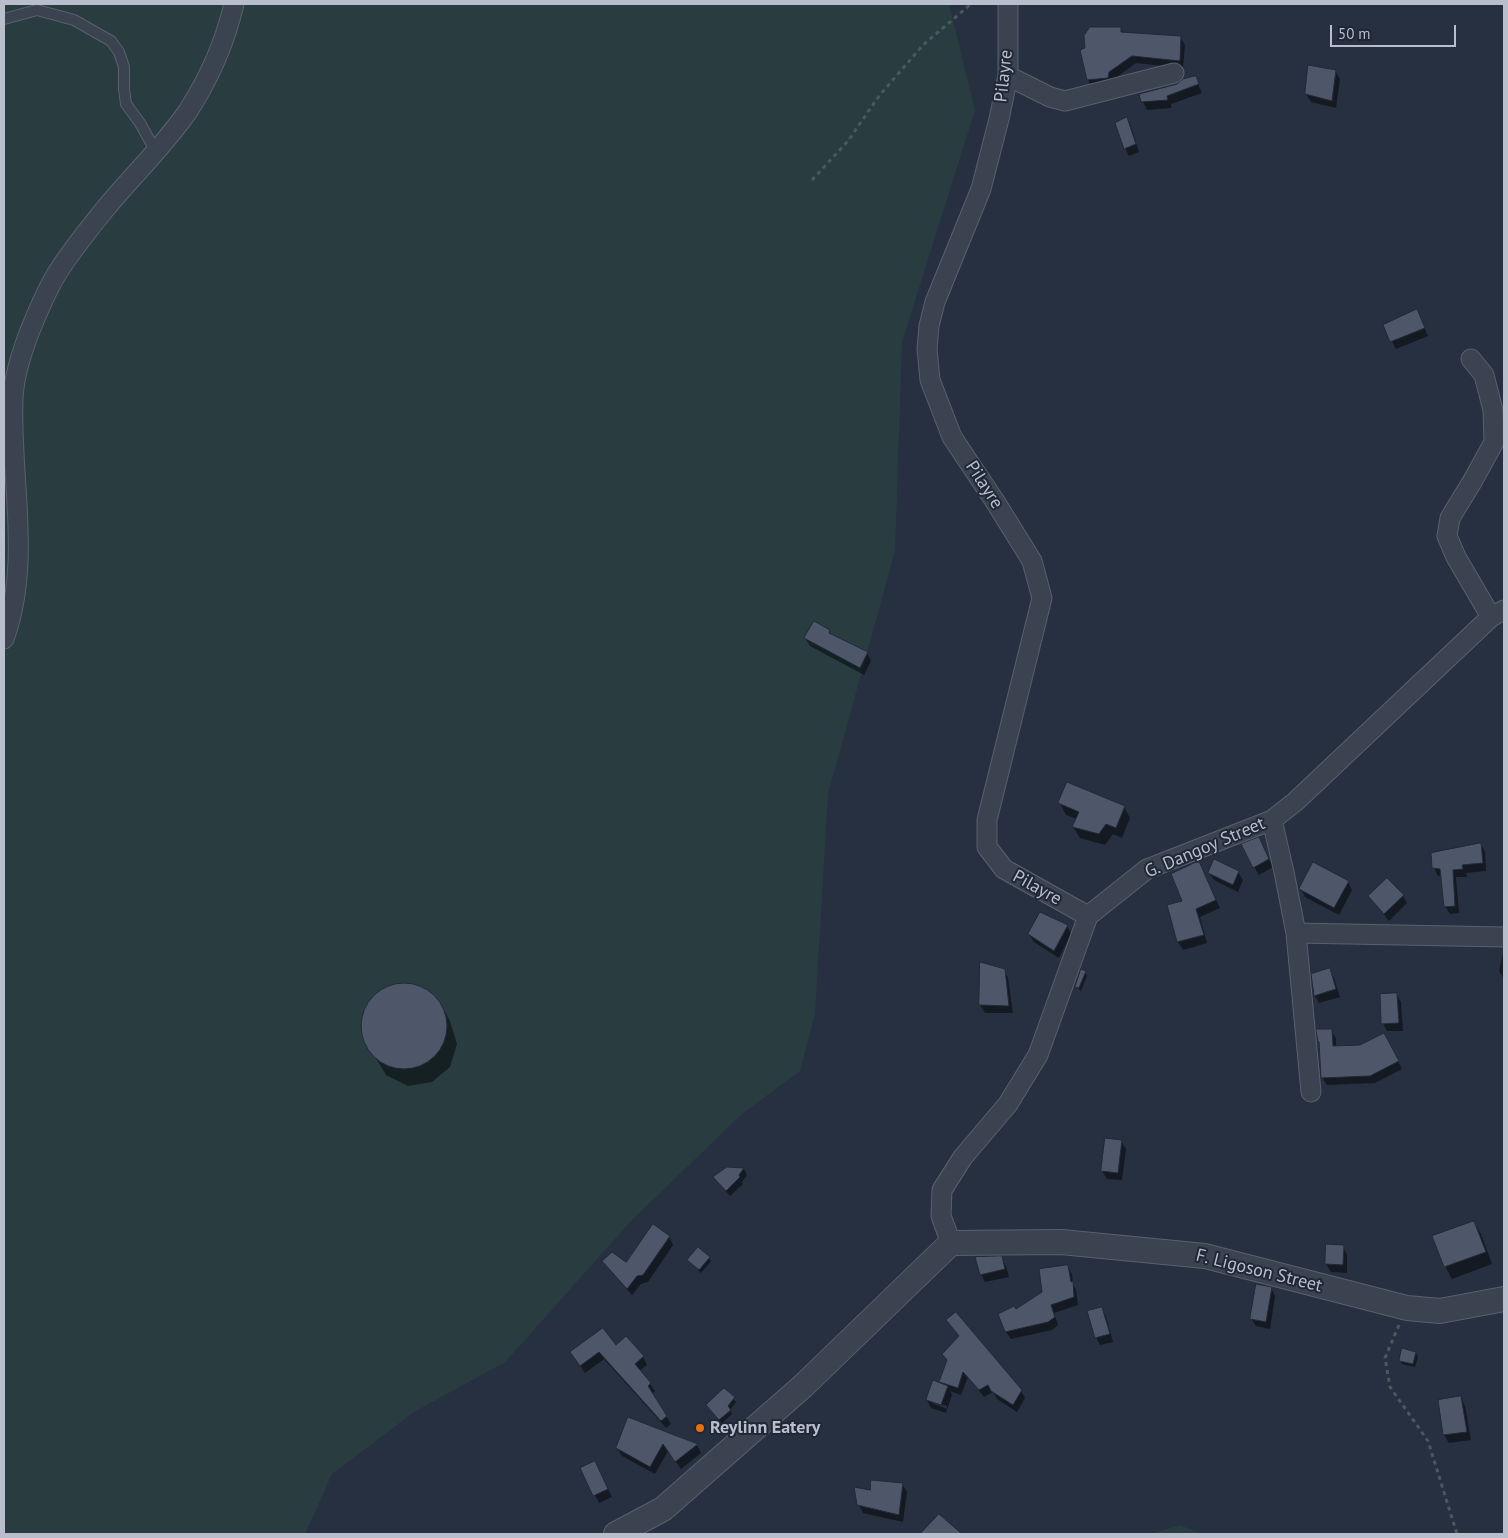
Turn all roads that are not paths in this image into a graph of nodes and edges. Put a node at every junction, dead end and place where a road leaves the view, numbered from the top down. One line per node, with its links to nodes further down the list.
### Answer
1 (234, 4): 6 (street)
2 (1008, 4): 5 (street, Pilayre)
3 (4, 19): 6 (lane)
4 (1174, 73): 5 (street)
5 (1008, 76): 11 (street, Pilayre)
6 (156, 152): 9 (street)
7 (1471, 359): 8 (street)
8 (1498, 614): 10 (street, G. Dangoy Street)
9 (4, 639)
10 (1272, 820): 11 (street, G. Dangoy Street); 12 (street)
11 (1088, 916): 15 (street)
12 (1296, 933): 13 (street); 14 (street)
13 (1504, 937)
14 (1311, 1092)
15 (951, 1243): 16 (street, F. Ligoson Street); 17 (street)
16 (1504, 1299)
17 (616, 1534)

